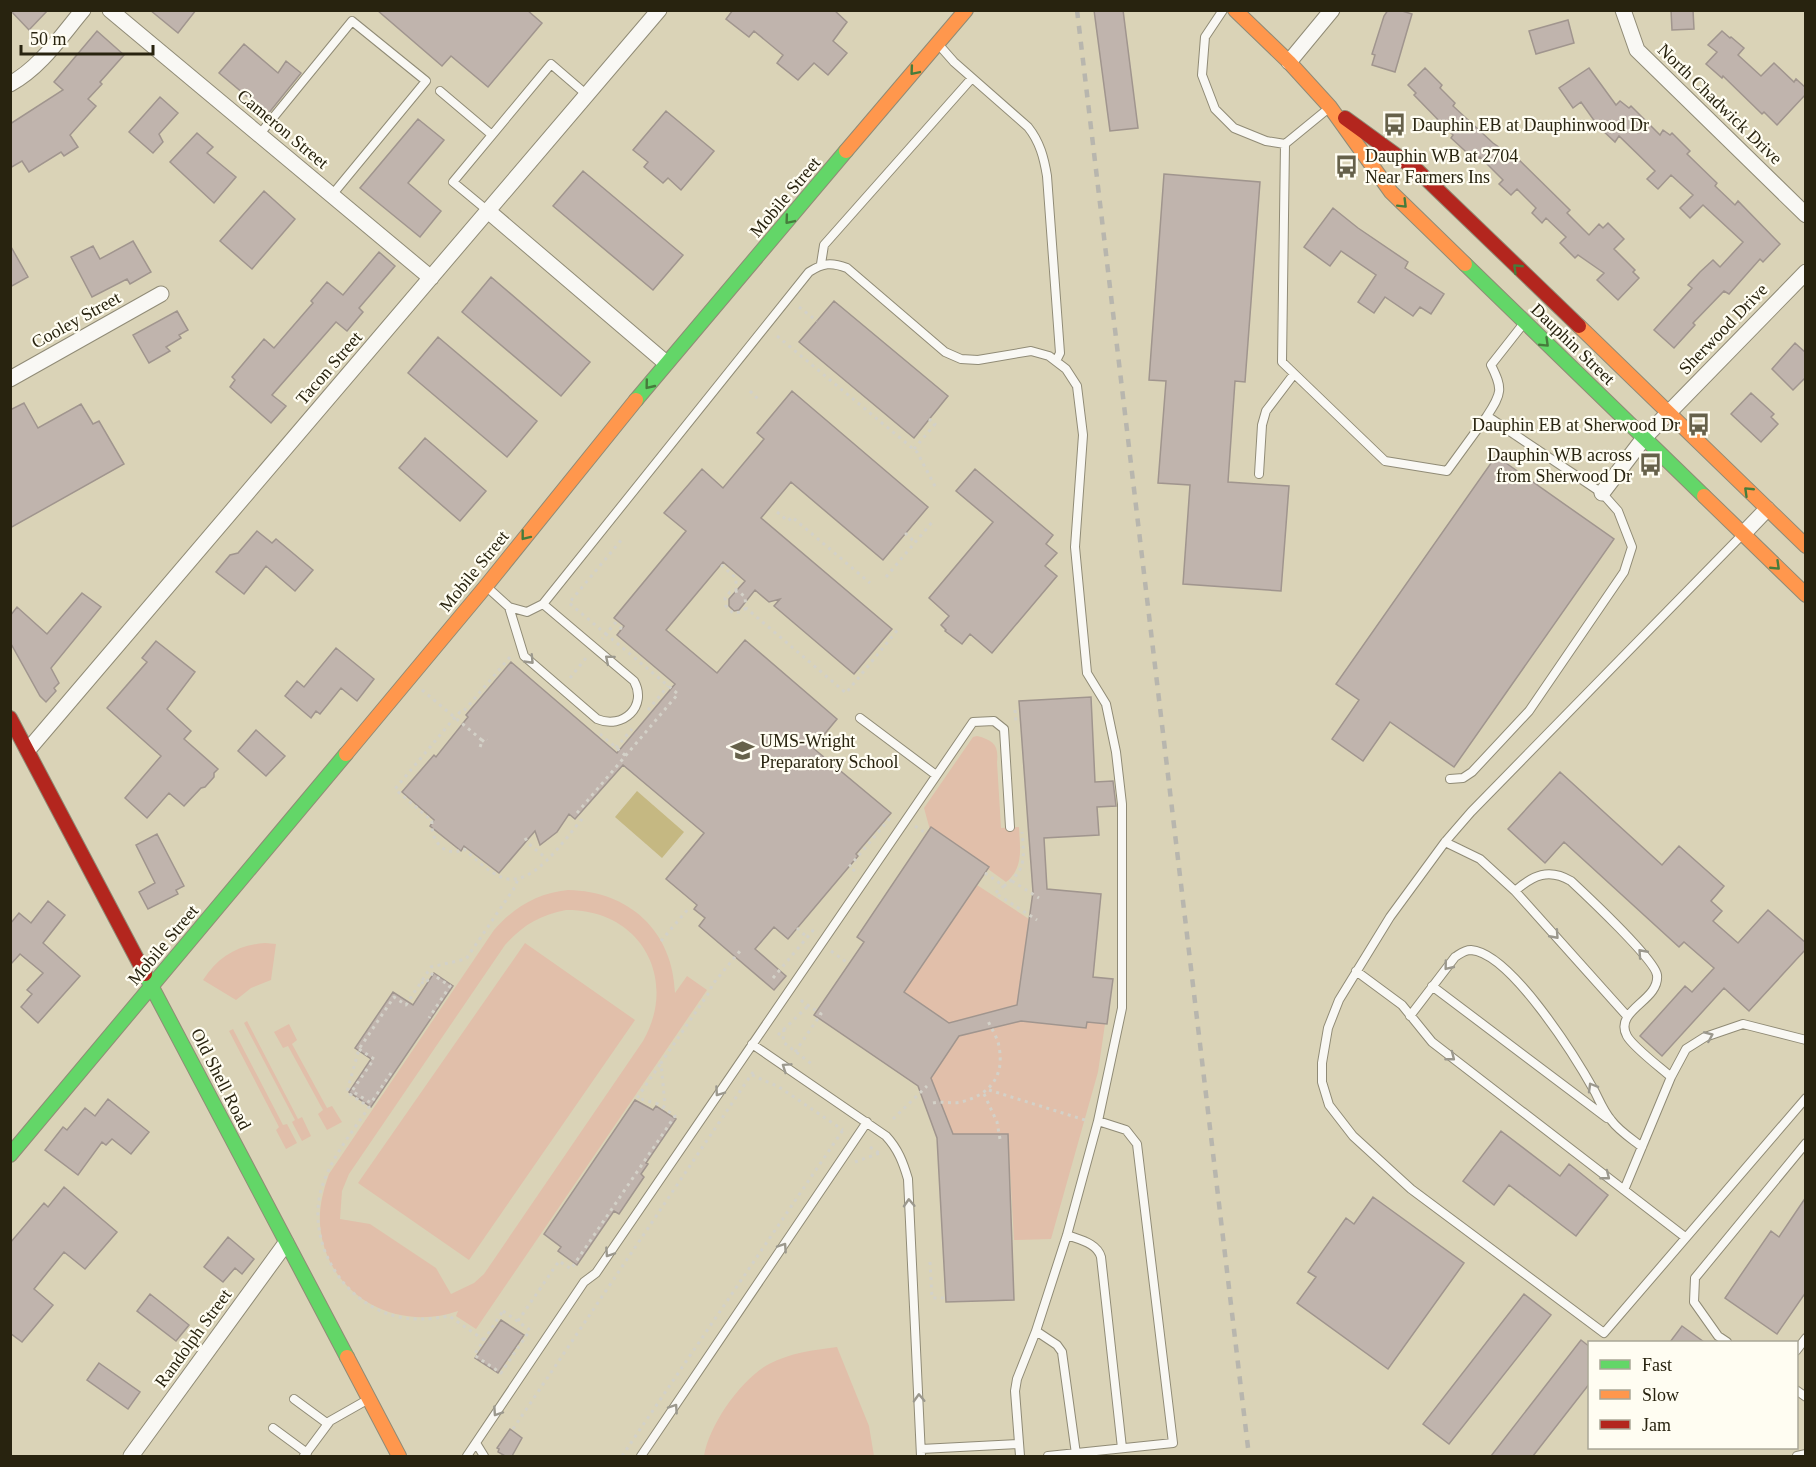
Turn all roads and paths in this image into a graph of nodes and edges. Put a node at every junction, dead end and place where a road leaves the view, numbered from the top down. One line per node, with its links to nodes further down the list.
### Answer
1 (83, 10): 12 (street)
2 (110, 10): 16 (street, Cameron Street)
3 (659, 10): 14 (street, Tacon Street)
4 (966, 10): 9 (street, Mobile Street)
5 (1223, 10): 18 (lane)
6 (1235, 10): 10 (street, Dauphin Street)
7 (1332, 10): 10 (street)
8 (1623, 10): 21 (street, North Chadwick Drive)
9 (938, 43): 11 (lane); 31 (street, Mobile Street, one-way to 31)
10 (1289, 62): 15 (street, Dauphin Street)
11 (972, 78): 22 (lane); 30 (lane)
12 (10, 84)
13 (440, 91): 17 (lane)
14 (587, 95): 17 (lane); 20 (street, Tacon Street)
15 (1330, 107): 18 (lane); 28 (street, Dauphin Street, one-way to 28); 36 (street, Dauphin Street, one-way to 15)
16 (259, 135): 19 (street, Cameron Street); 19 (lane)
17 (492, 135): 20 (lane)
18 (1285, 144): 32 (lane)
19 (332, 195): 24 (street, Cameron Street)
20 (488, 211): 24 (street, Tacon Street); 31 (street)
21 (1806, 215)
22 (821, 264): 30 (lane); 58 (lane)
23 (1806, 273): 36 (street, Sherwood Drive)
24 (431, 278): 72 (street, Tacon Street)
25 (161, 294): 33 (street, Cooley Street)
26 (799, 307): 27 (path)
27 (817, 321)
28 (1524, 323): 37 (lane); 39 (street, Dauphin Street, one-way to 39)
29 (777, 336): 40 (path)
30 (1056, 361): 124 (lane)
31 (666, 363): 55 (street, Mobile Street, one-way to 55)
32 (1294, 374): 37 (lane); 41 (lane)
33 (10, 379)
34 (750, 392): 35 (path)
35 (759, 400)
36 (1668, 414): 39 (street, Sherwood Drive); 44 (street, Dauphin Street, one-way to 36)
37 (1487, 416): 43 (lane)
38 (929, 419): 40 (path)
39 (1644, 438): 43 (street, Sherwood Drive); 48 (street, Dauphin Street)
40 (914, 449): 42 (path)
41 (1259, 474)
42 (936, 490)
43 (1602, 494): 74 (lane)
44 (1767, 509): 48 (street); 51 (street, Dauphin Street)
45 (777, 512): 54 (path)
46 (934, 520): 50 (path)
47 (905, 533): 50 (path)
48 (1743, 534): 57 (street, Dauphin Street, one-way to 57); 82 (lane)
49 (623, 538): 63 (path)
50 (915, 542): 53 (path)
51 (1806, 546)
52 (721, 565): 56 (path)
53 (886, 577)
54 (870, 583)
55 (486, 586): 59 (lane); 100 (street, Mobile Street)
56 (736, 591): 60 (path); 60 (path)
57 (1806, 595)
58 (543, 604): 59 (lane); 64 (lane)
59 (509, 607): 67 (lane, one-way to 67)
60 (746, 608): 61 (path)
61 (900, 627)
62 (622, 629): 63 (path)
63 (606, 634): 64 (path); 76 (path)
64 (595, 648): 67 (path); 67 (lane, one-way to 64)
65 (509, 657): 68 (path)
66 (417, 685): 68 (path)
67 (561, 688)
68 (455, 717): 71 (path); 85 (path)
69 (10, 718): 72 (street, Old Shell Road)
70 (860, 718): 73 (lane)
71 (482, 746)
72 (28, 750): 100 (street, Old Shell Road)
73 (936, 775): 79 (lane); 109 (lane)
74 (1450, 779)
75 (895, 812): 84 (path)
76 (577, 813)
77 (583, 818): 83 (path)
78 (914, 825): 80 (path)
79 (1010, 827)
80 (927, 834)
81 (525, 838): 83 (path)
82 (1445, 842): 88 (lane); 98 (lane)
83 (547, 859): 85 (path)
84 (855, 871)
85 (518, 879): 99 (path)
86 (1012, 881): 89 (path)
87 (1004, 886): 91 (path)
88 (1515, 891): 103 (lane, one-way to 103); 103 (lane, one-way to 88)
89 (1040, 898)
90 (689, 908): 94 (path)
91 (1036, 920)
92 (797, 928): 93 (path)
93 (807, 937)
94 (661, 941)
95 (829, 950): 97 (path)
96 (740, 951): 112 (path)
97 (849, 964)
98 (1356, 971): 102 (lane); 141 (lane)
99 (421, 982): 104 (path); 110 (path)
100 (153, 985): 134 (street, Mobile Street); 142 (street, Old Shell Road)
101 (1432, 986): 102 (lane); 125 (lane); 125 (lane, one-way to 101)
102 (1410, 1016): 136 (lane, one-way to 136)
103 (1627, 1016): 115 (lane)
104 (429, 1018)
105 (988, 1021): 117 (path)
106 (784, 1029): 107 (path); 111 (path); 111 (path)
107 (778, 1035)
108 (1806, 1040): 115 (lane, one-way to 108)
109 (752, 1044): 126 (lane, one-way to 109); 154 (lane, one-way to 154)
110 (359, 1049): 114 (path); 147 (path)
111 (795, 1052): 113 (path)
112 (661, 1063): 121 (path); 121 (path)
113 (813, 1065)
114 (391, 1072)
115 (1671, 1077): 132 (lane)
116 (927, 1086): 122 (path)
117 (988, 1090): 118 (path); 123 (path)
118 (984, 1094): 120 (path); 129 (path)
119 (1806, 1098): 141 (lane)
120 (933, 1103)
121 (663, 1108): 135 (path)
122 (892, 1119)
123 (1087, 1121)
124 (1098, 1121): 140 (lane); 156 (lane)
125 (1611, 1121): 132 (lane)
126 (867, 1122): 157 (lane, one-way to 126); 166 (lane, one-way to 126)
127 (843, 1130): 128 (path); 153 (path); 165 (path)
128 (848, 1132)
129 (1000, 1139)
130 (1806, 1143): 148 (lane)
131 (870, 1147): 133 (path)
132 (1642, 1147): 136 (lane)
133 (879, 1153)
134 (10, 1155)
135 (625, 1190): 137 (path); 138 (path)
136 (1624, 1190): 141 (lane)
137 (631, 1194)
138 (610, 1213): 139 (path); 145 (path)
139 (615, 1217)
140 (1067, 1235): 146 (lane); 156 (lane)
141 (1685, 1237)
142 (286, 1243): 149 (street, Old Shell Road); 161 (street, Randolph Street)
143 (930, 1262): 144 (path)
144 (946, 1298)
145 (518, 1321): 147 (path); 147 (path)
146 (1036, 1331): 155 (lane); 158 (lane)
147 (484, 1340)
148 (1726, 1341)
149 (368, 1399): 151 (lane); 162 (street, Old Shell Road)
150 (294, 1400): 151 (lane)
151 (328, 1424): 160 (lane)
152 (273, 1428): 160 (lane)
153 (513, 1429)
154 (476, 1443): 163 (lane); 164 (lane)
155 (1018, 1444): 157 (lane); 167 (lane)
156 (1122, 1448): 158 (lane)
157 (921, 1453)
158 (1076, 1454): 168 (lane)
159 (1806, 1454): 169 (lane)
160 (305, 1455)
161 (131, 1456)
162 (399, 1456)
163 (467, 1456)
164 (484, 1456)
165 (622, 1456)
166 (641, 1456)
167 (1020, 1456)
168 (1048, 1456)
169 (1797, 1456)

